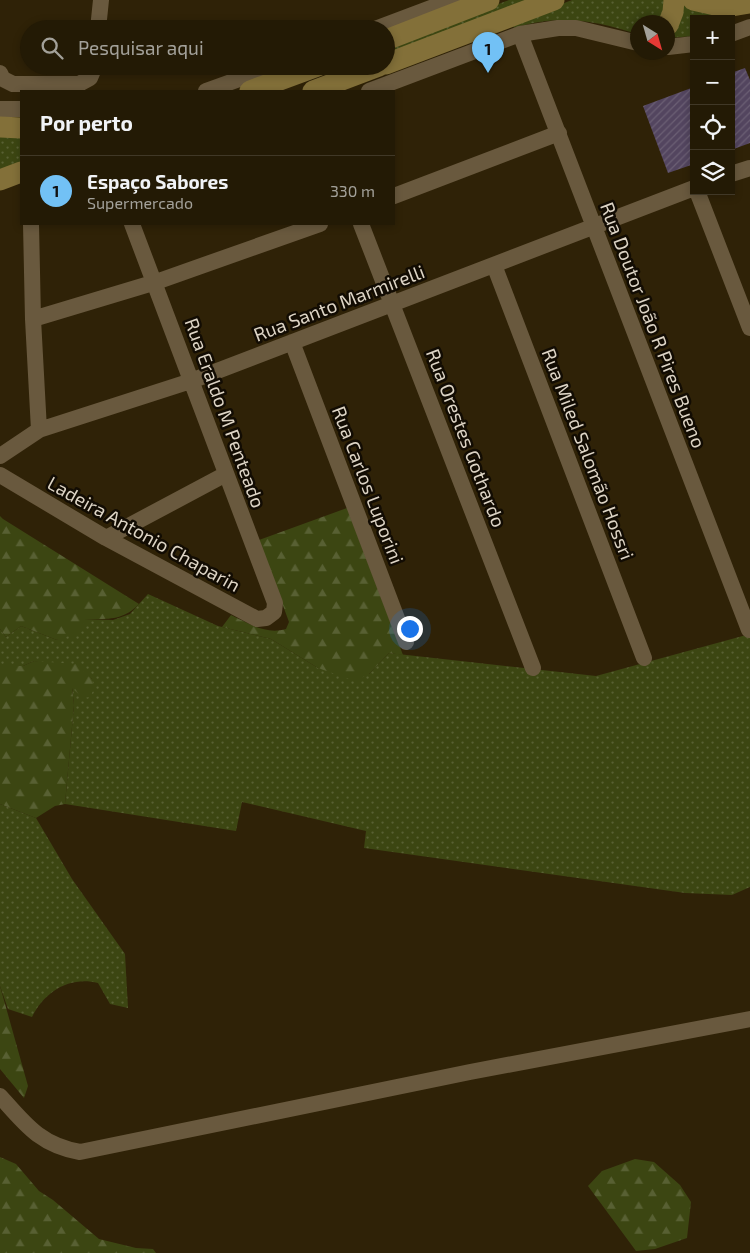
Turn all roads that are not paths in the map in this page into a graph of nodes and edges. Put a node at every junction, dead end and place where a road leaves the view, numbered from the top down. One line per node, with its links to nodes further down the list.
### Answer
1 (101, 0): 9 (street)
2 (452, 0): 10 (street)
3 (489, 0): 14 (main road)
4 (554, 0): 18 (main road)
5 (674, 0): 8 (main road)
6 (693, 0): 7 (main road)
7 (746, 9)
8 (673, 15)
9 (99, 20)
10 (395, 21)
11 (750, 27): 12 (street)
12 (735, 33)
13 (520, 34): 15 (street); 27 (street); 32 (street, Rua Doutor João R Pires Bueno)
14 (395, 37)
15 (630, 40)
16 (690, 44): 17 (street)
17 (675, 46)
18 (395, 61)
19 (91, 75): 23 (street)
20 (250, 75): 24 (street)
21 (294, 75): 25 (main road)
22 (355, 75): 26 (main road)
23 (2, 76)
24 (209, 90)
25 (253, 90)
26 (316, 90)
27 (372, 90)
28 (0, 109): 29 (street)
29 (20, 109)
30 (0, 127): 31 (main road)
31 (20, 128)
32 (559, 133): 37 (street); 42 (street, Rua Doutor João R Pires Bueno)
33 (750, 168): 34 (street)
34 (735, 173)
35 (690, 190): 42 (street, Rua Santo Marmirelli)
36 (700, 195): 47 (street)
37 (395, 196)
38 (30, 225): 46 (street)
39 (132, 225): 44 (street, Rua Eraldo M Penteado)
40 (317, 225): 44 (street)
41 (361, 225): 45 (street, Rua Orestes Gothardo)
42 (594, 227): 43 (street, Rua Santo Marmirelli); 56 (street, Rua Doutor João R Pires Bueno)
43 (494, 265): 45 (street, Rua Santo Marmirelli); 58 (street, Rua Miled Salomão Hossri)
44 (156, 282): 46 (street); 49 (street, Rua Eraldo M Penteado)
45 (392, 304): 48 (street, Rua Santo Marmirelli); 59 (street, Rua Orestes Gothardo)
46 (33, 319): 50 (street)
47 (750, 328)
48 (292, 342): 49 (street, Rua Santo Marmirelli); 57 (street, Rua Carlos Luporini)
49 (191, 381): 50 (street, Rua Santo Marmirelli); 52 (street, Rua Eraldo M Penteado)
50 (39, 430): 51 (street, Rua Santo Marmirelli)
51 (0, 456)
52 (226, 474): 54 (street); 55 (street, Rua Eraldo M Penteado)
53 (0, 475): 54 (street, Ladeira Antonio Chaparin)
54 (106, 538): 55 (street, Ladeira Antonio Chaparin)
55 (270, 616)
56 (749, 630)
57 (406, 642)
58 (644, 658)
59 (533, 668)
60 (750, 1019): 61 (street)
61 (0, 1096)

